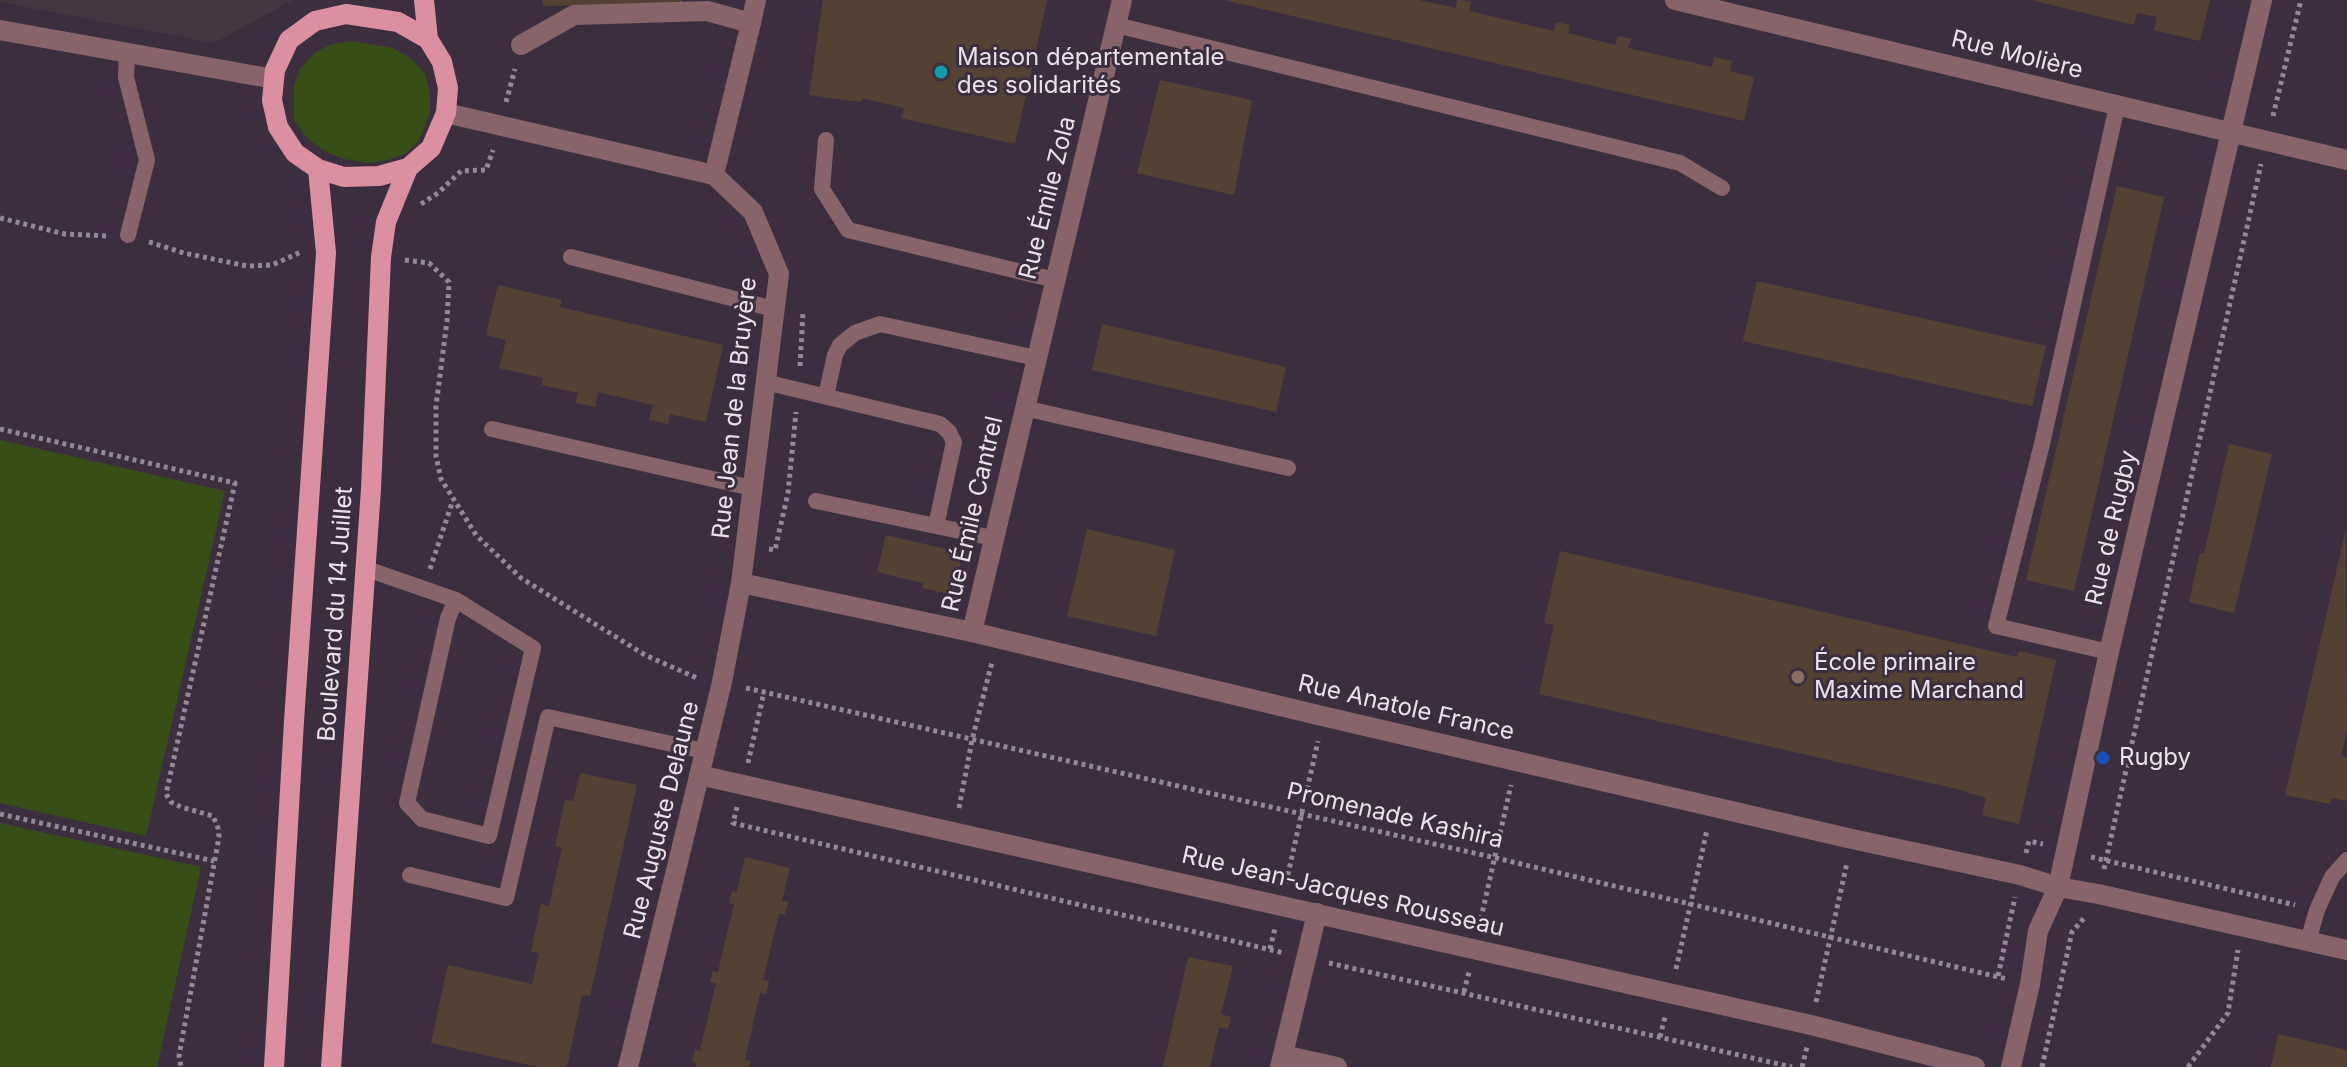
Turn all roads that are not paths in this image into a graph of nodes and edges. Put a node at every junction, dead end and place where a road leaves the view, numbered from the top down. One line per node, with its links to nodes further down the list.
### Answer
1 (424, 0): 10 (main road, Boulevard du 14 Juillet)
2 (756, 0): 7 (street)
3 (1122, 0): 8 (street, Rue Émile Zola)
4 (2262, 0): 16 (street, Rue de Rugby)
5 (1688, 1): 14 (street, Rue Molière)
6 (351, 7): 10 (main road); 13 (main road)
7 (751, 23): 11 (street); 21 (street)
8 (1116, 25): 22 (lane); 25 (street, Rue Émile Zola)
9 (0, 30): 12 (street)
10 (428, 39): 15 (main road, Boulevard du 14 Juillet)
11 (521, 45)
12 (127, 54): 13 (street); 23 (lane)
13 (274, 79): 20 (main road)
14 (2117, 106): 16 (street, Rue Molière); 41 (lane)
15 (446, 113): 19 (main road, Boulevard du 14 Juillet); 21 (street)
16 (2231, 134): 18 (street, Rue Molière); 41 (street, Rue de Rugby)
17 (826, 140): 25 (lane)
18 (2347, 160)
19 (408, 168): 20 (main road); 37 (main road, Boulevard du 14 Juillet)
20 (318, 169): 51 (main road, Boulevard du 14 Juillet)
21 (714, 175): 26 (street, Rue Jean de la Bruyère)
22 (1722, 188)
23 (128, 235)
24 (571, 257): 26 (lane)
25 (1055, 280): 27 (street, Rue Émile Zola)
26 (774, 309): 28 (street, Rue Jean de la Bruyère)
27 (1036, 358): 29 (lane); 30 (street, Rue Émile Zola)
28 (765, 382): 29 (lane); 33 (street, Rue Jean de la Bruyère)
29 (826, 396): 35 (lane)
30 (1024, 408): 32 (lane); 36 (street, Rue Émile Cantrel)
31 (492, 429): 33 (lane)
32 (1288, 468)
33 (752, 488): 38 (street, Rue Jean de la Bruyère)
34 (816, 501): 35 (lane)
35 (936, 526): 36 (lane)
36 (993, 538): 40 (street, Rue Émile Cantrel)
37 (364, 568): 39 (lane); 52 (main road, Boulevard du 14 Juillet)
38 (741, 583): 40 (street, Rue Anatole France); 42 (street, Rue Auguste Delaune)
39 (456, 600): 39 (lane)
40 (972, 632): 46 (street, Rue Anatole France)
41 (2109, 652): 46 (street, Rue de Rugby)
42 (704, 751): 43 (street, Rue Auguste Delaune); 45 (lane)
43 (699, 775): 47 (street, Rue Jean-Jacques Rousseau); 53 (street, Rue Auguste Delaune)
44 (2347, 860): 48 (lane)
45 (410, 875)
46 (2058, 887): 48 (street, Rue Anatole France); 56 (street, Rue de Rugby)
47 (1317, 913): 50 (street); 55 (street, Rue Jean-Jacques Rousseau)
48 (2308, 941): 49 (street, Rue Anatole France)
49 (2347, 950)
50 (1281, 1061): 54 (street)
51 (274, 1067)
52 (331, 1067)
53 (628, 1067)
54 (1337, 1067)
55 (1975, 1067)
56 (2011, 1067)

